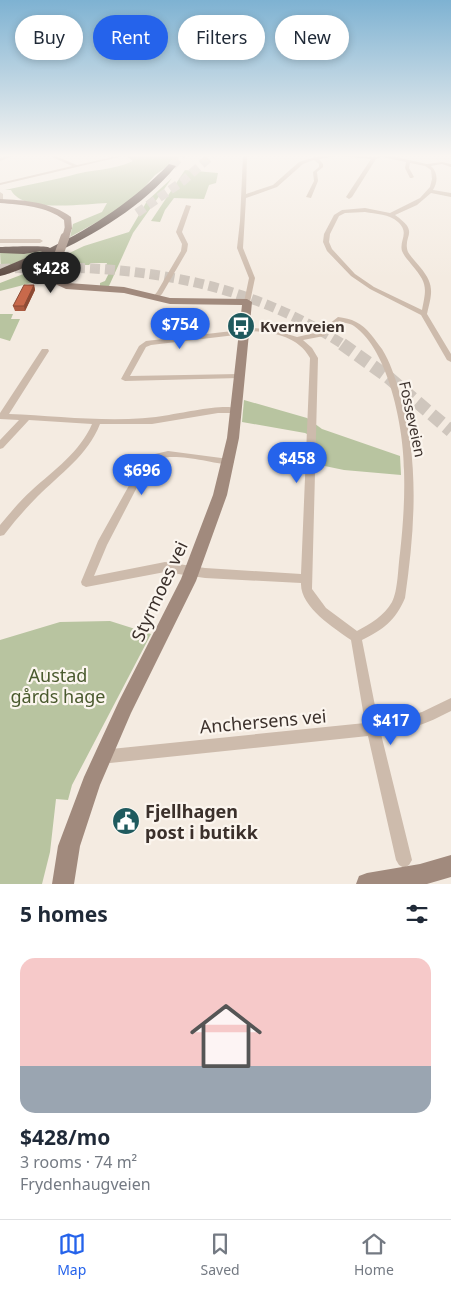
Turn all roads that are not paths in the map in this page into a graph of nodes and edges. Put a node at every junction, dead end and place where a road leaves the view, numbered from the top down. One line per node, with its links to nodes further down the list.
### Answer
1 (142, 196): 10 (highway)
2 (427, 196): 7 (street)
3 (243, 197): 15 (street)
4 (0, 201): 14 (main road, bridge)
5 (188, 206): 14 (street)
6 (136, 212): 13 (highway)
7 (391, 215): 16 (street); 16 (street)
8 (0, 241): 9 (street)
9 (40, 241)
10 (69, 243): 11 (highway); 12 (highway)
11 (0, 250)
12 (0, 273)
13 (0, 278)
14 (154, 298): 15 (main road)
15 (248, 302): 17 (main road, Styrmoes vei)
16 (424, 314): 20 (street)
17 (244, 330): 18 (street); 21 (main road, Styrmoes vei); 21 (street)
18 (296, 339): 30 (street); 31 (street, Fosseveien)
19 (45, 351): 23 (street)
20 (451, 360)
21 (239, 376): 22 (main road, Styrmoes vei)
22 (236, 410): 25 (street); 27 (main road, Styrmoes vei)
23 (2, 416): 24 (street)
24 (26, 418): 25 (street); 26 (street)
25 (97, 421): 28 (street)
26 (0, 446)
27 (229, 462): 29 (main road, Styrmoes vei); 29 (street)
28 (0, 532)
29 (192, 571): 30 (street); 34 (main road, Styrmoes vei)
30 (305, 579): 31 (street)
31 (356, 637): 33 (street)
32 (451, 704): 33 (street, Anchersens vei)
33 (373, 730): 34 (street, Anchersens vei); 35 (street)
34 (104, 754): 38 (main road, Styrmoes vei)
35 (404, 860)
36 (451, 866): 37 (main road)
37 (396, 882): 39 (main road)
38 (63, 884)
39 (367, 884)

